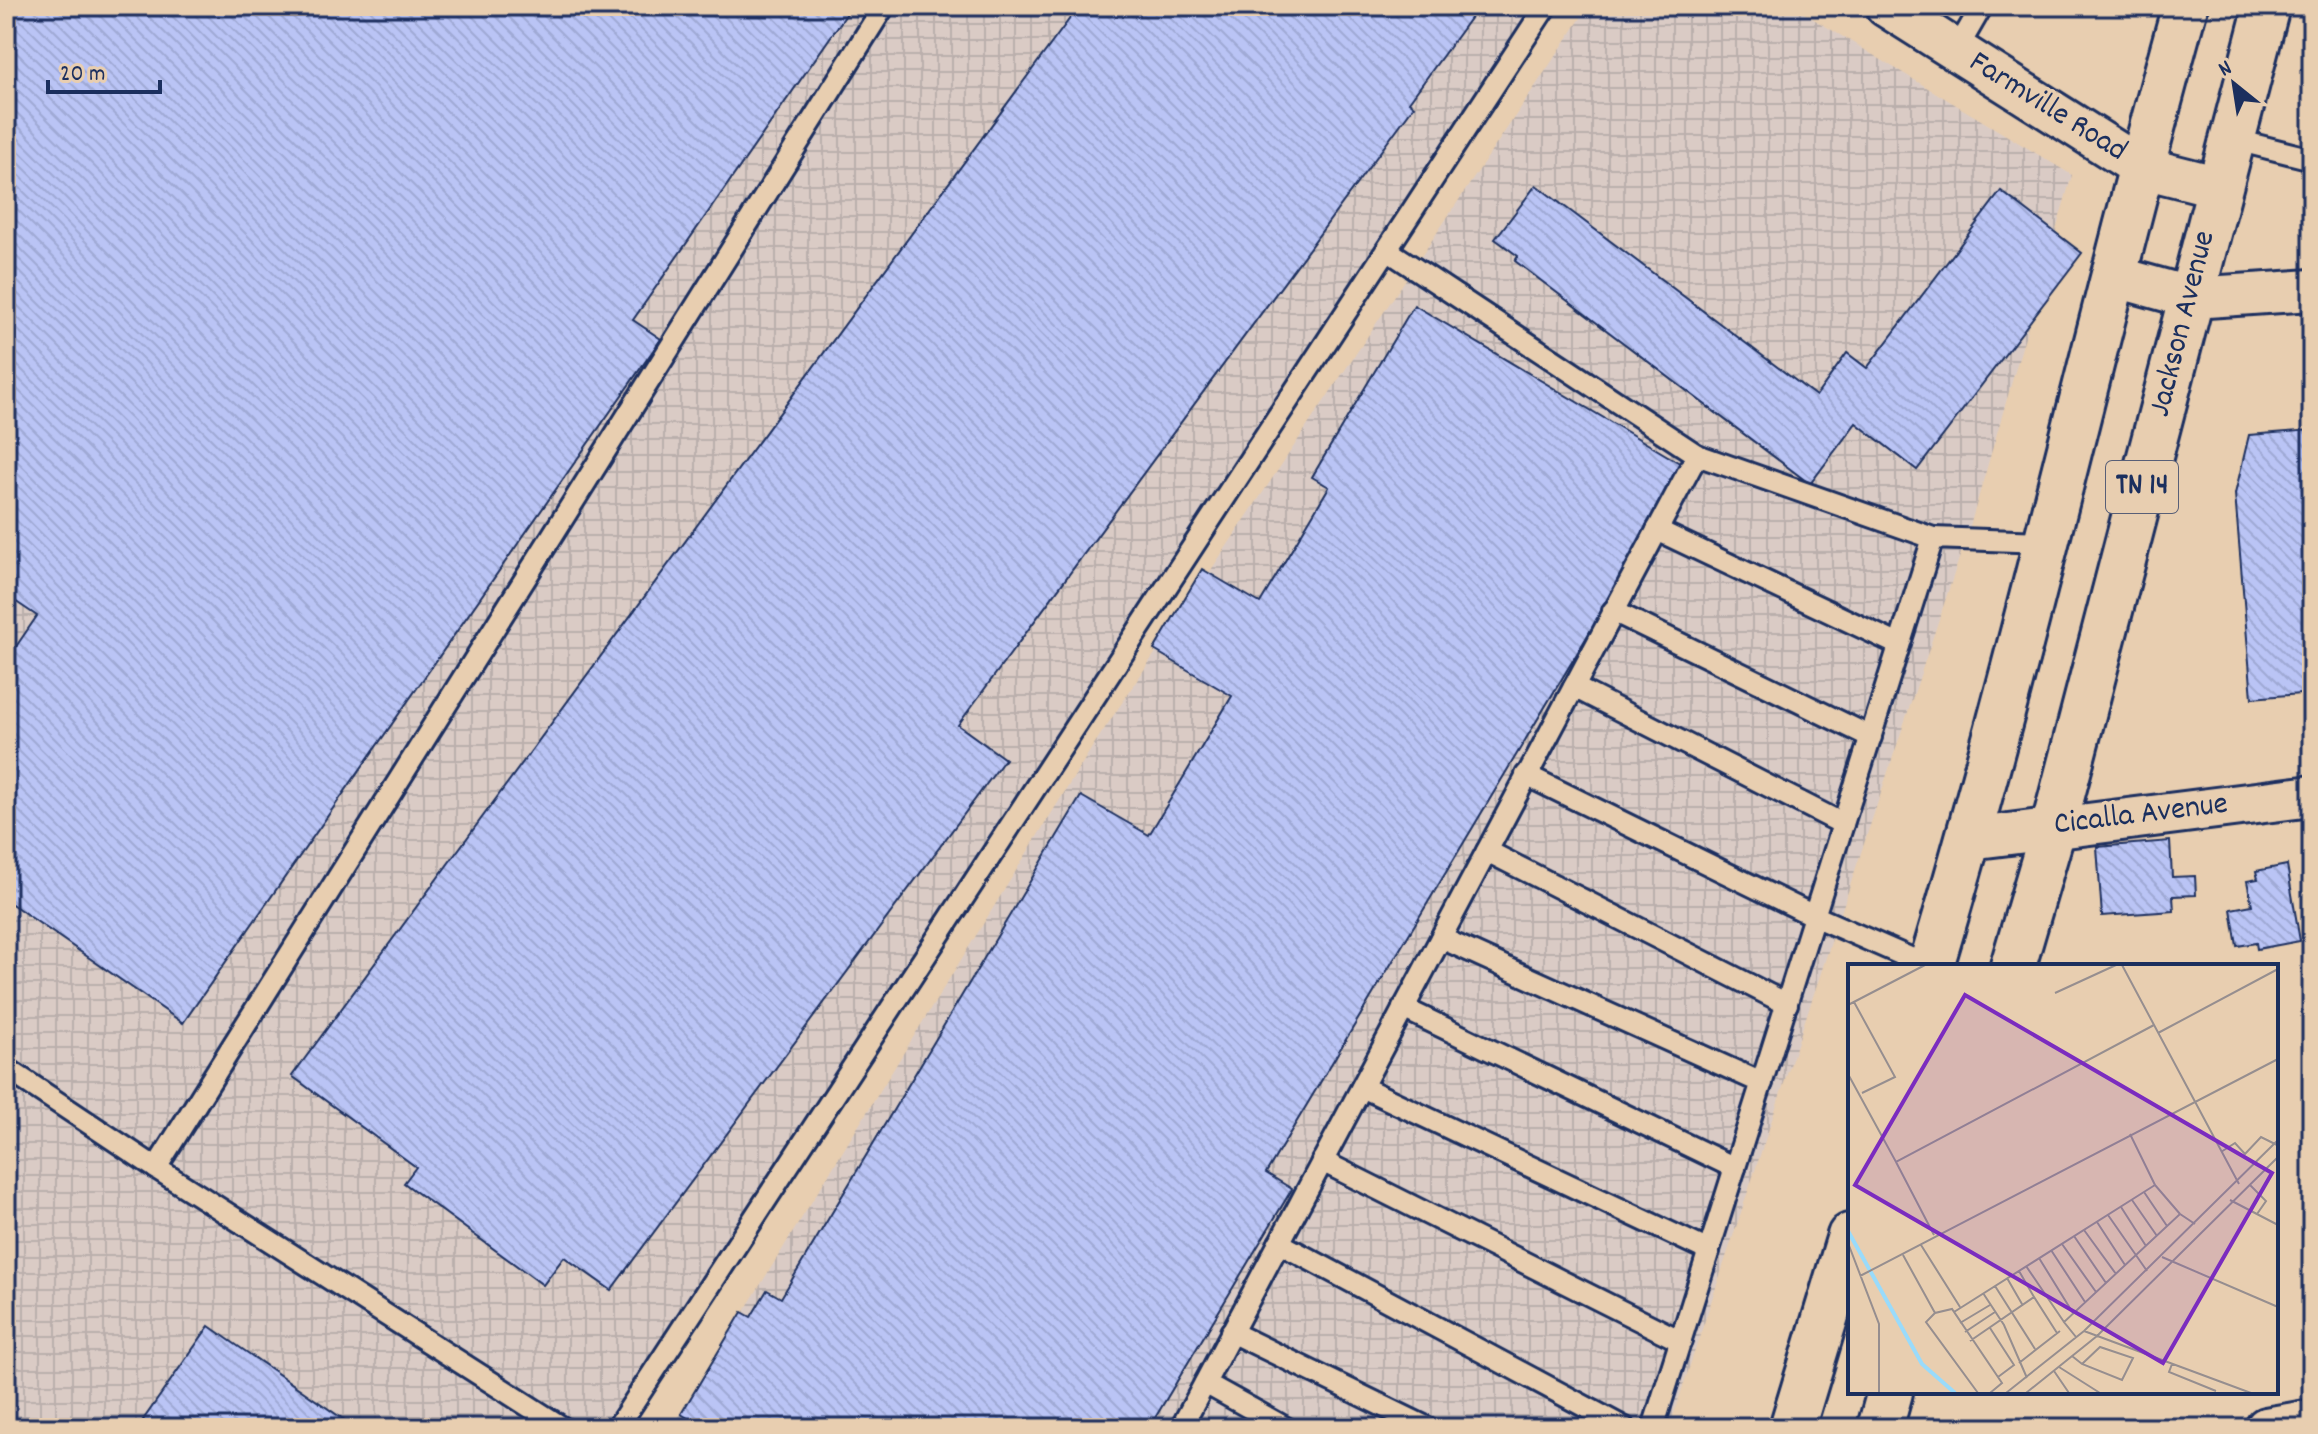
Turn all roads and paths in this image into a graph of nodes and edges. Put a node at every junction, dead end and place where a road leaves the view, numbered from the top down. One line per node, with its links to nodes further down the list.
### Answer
1 (884, 6): 41 (lane)
2 (1546, 6): 12 (lane)
3 (1886, 6): 7 (street, Farmville Road)
4 (1982, 6): 7 (lane)
5 (2185, 6): 10 (main road, TN 14)
6 (2267, 6): 8 (main road, Jackson Avenue / TN 14)
7 (1956, 51): 10 (street, Farmville Road)
8 (2232, 139): 9 (lane); 11 (main road, Jackson Avenue / TN 14)
9 (2312, 159)
10 (2140, 167): 11 (street, Farmville Road); 13 (main road, TN 14)
11 (2219, 187): 15 (main road, Jackson Avenue / TN 14)
12 (1387, 250): 16 (lane); 52 (lane)
13 (2113, 276): 15 (street); 19 (main road, TN 14)
14 (2312, 290): 15 (street)
15 (2192, 298): 27 (main road, Jackson Avenue / TN 14)
16 (1697, 455): 17 (lane); 18 (lane)
17 (1657, 530): 20 (lane); 21 (lane)
18 (1933, 538): 19 (lane); 21 (lane)
19 (2046, 542): 28 (main road, TN 14)
20 (1613, 611): 22 (lane); 23 (lane)
21 (1899, 645): 23 (lane)
22 (1574, 687): 24 (lane); 26 (lane)
23 (1871, 737): 26 (lane)
24 (1526, 775): 29 (lane); 30 (lane)
25 (2312, 796): 27 (street, Cicalla Avenue)
26 (1843, 824): 30 (lane)
27 (2054, 826): 28 (street, Cicalla Avenue); 34 (main road, Jackson Avenue / TN 14)
28 (1969, 839): 33 (main road, TN 14)
29 (1487, 851): 31 (lane); 35 (lane)
30 (1814, 916): 32 (lane); 35 (lane)
31 (1441, 938): 36 (lane); 38 (lane)
32 (1925, 964)
33 (1931, 964)
34 (2014, 964)
35 (1787, 1004): 38 (lane)
36 (1403, 1008): 39 (lane); 42 (lane)
37 (6, 1068): 41 (lane)
38 (1762, 1083): 42 (lane)
39 (1362, 1087): 40 (lane); 45 (lane)
40 (1322, 1161): 43 (lane); 47 (lane)
41 (156, 1168): 51 (lane)
42 (1735, 1168): 45 (lane)
43 (1279, 1243): 46 (lane); 56 (lane)
44 (1848, 1243): 58 (main road)
45 (1709, 1251): 47 (lane)
46 (1231, 1332): 48 (lane); 55 (lane)
47 (1681, 1341): 57 (lane)
48 (1205, 1383): 53 (lane); 54 (lane)
49 (1889, 1394): 59 (main road)
50 (2312, 1420): 60 (street)
51 (563, 1428)
52 (617, 1428)
53 (1181, 1428)
54 (1286, 1428)
55 (1428, 1428)
56 (1625, 1428)
57 (1653, 1428)
58 (1792, 1428)
59 (1880, 1428)
60 (2266, 1428)

